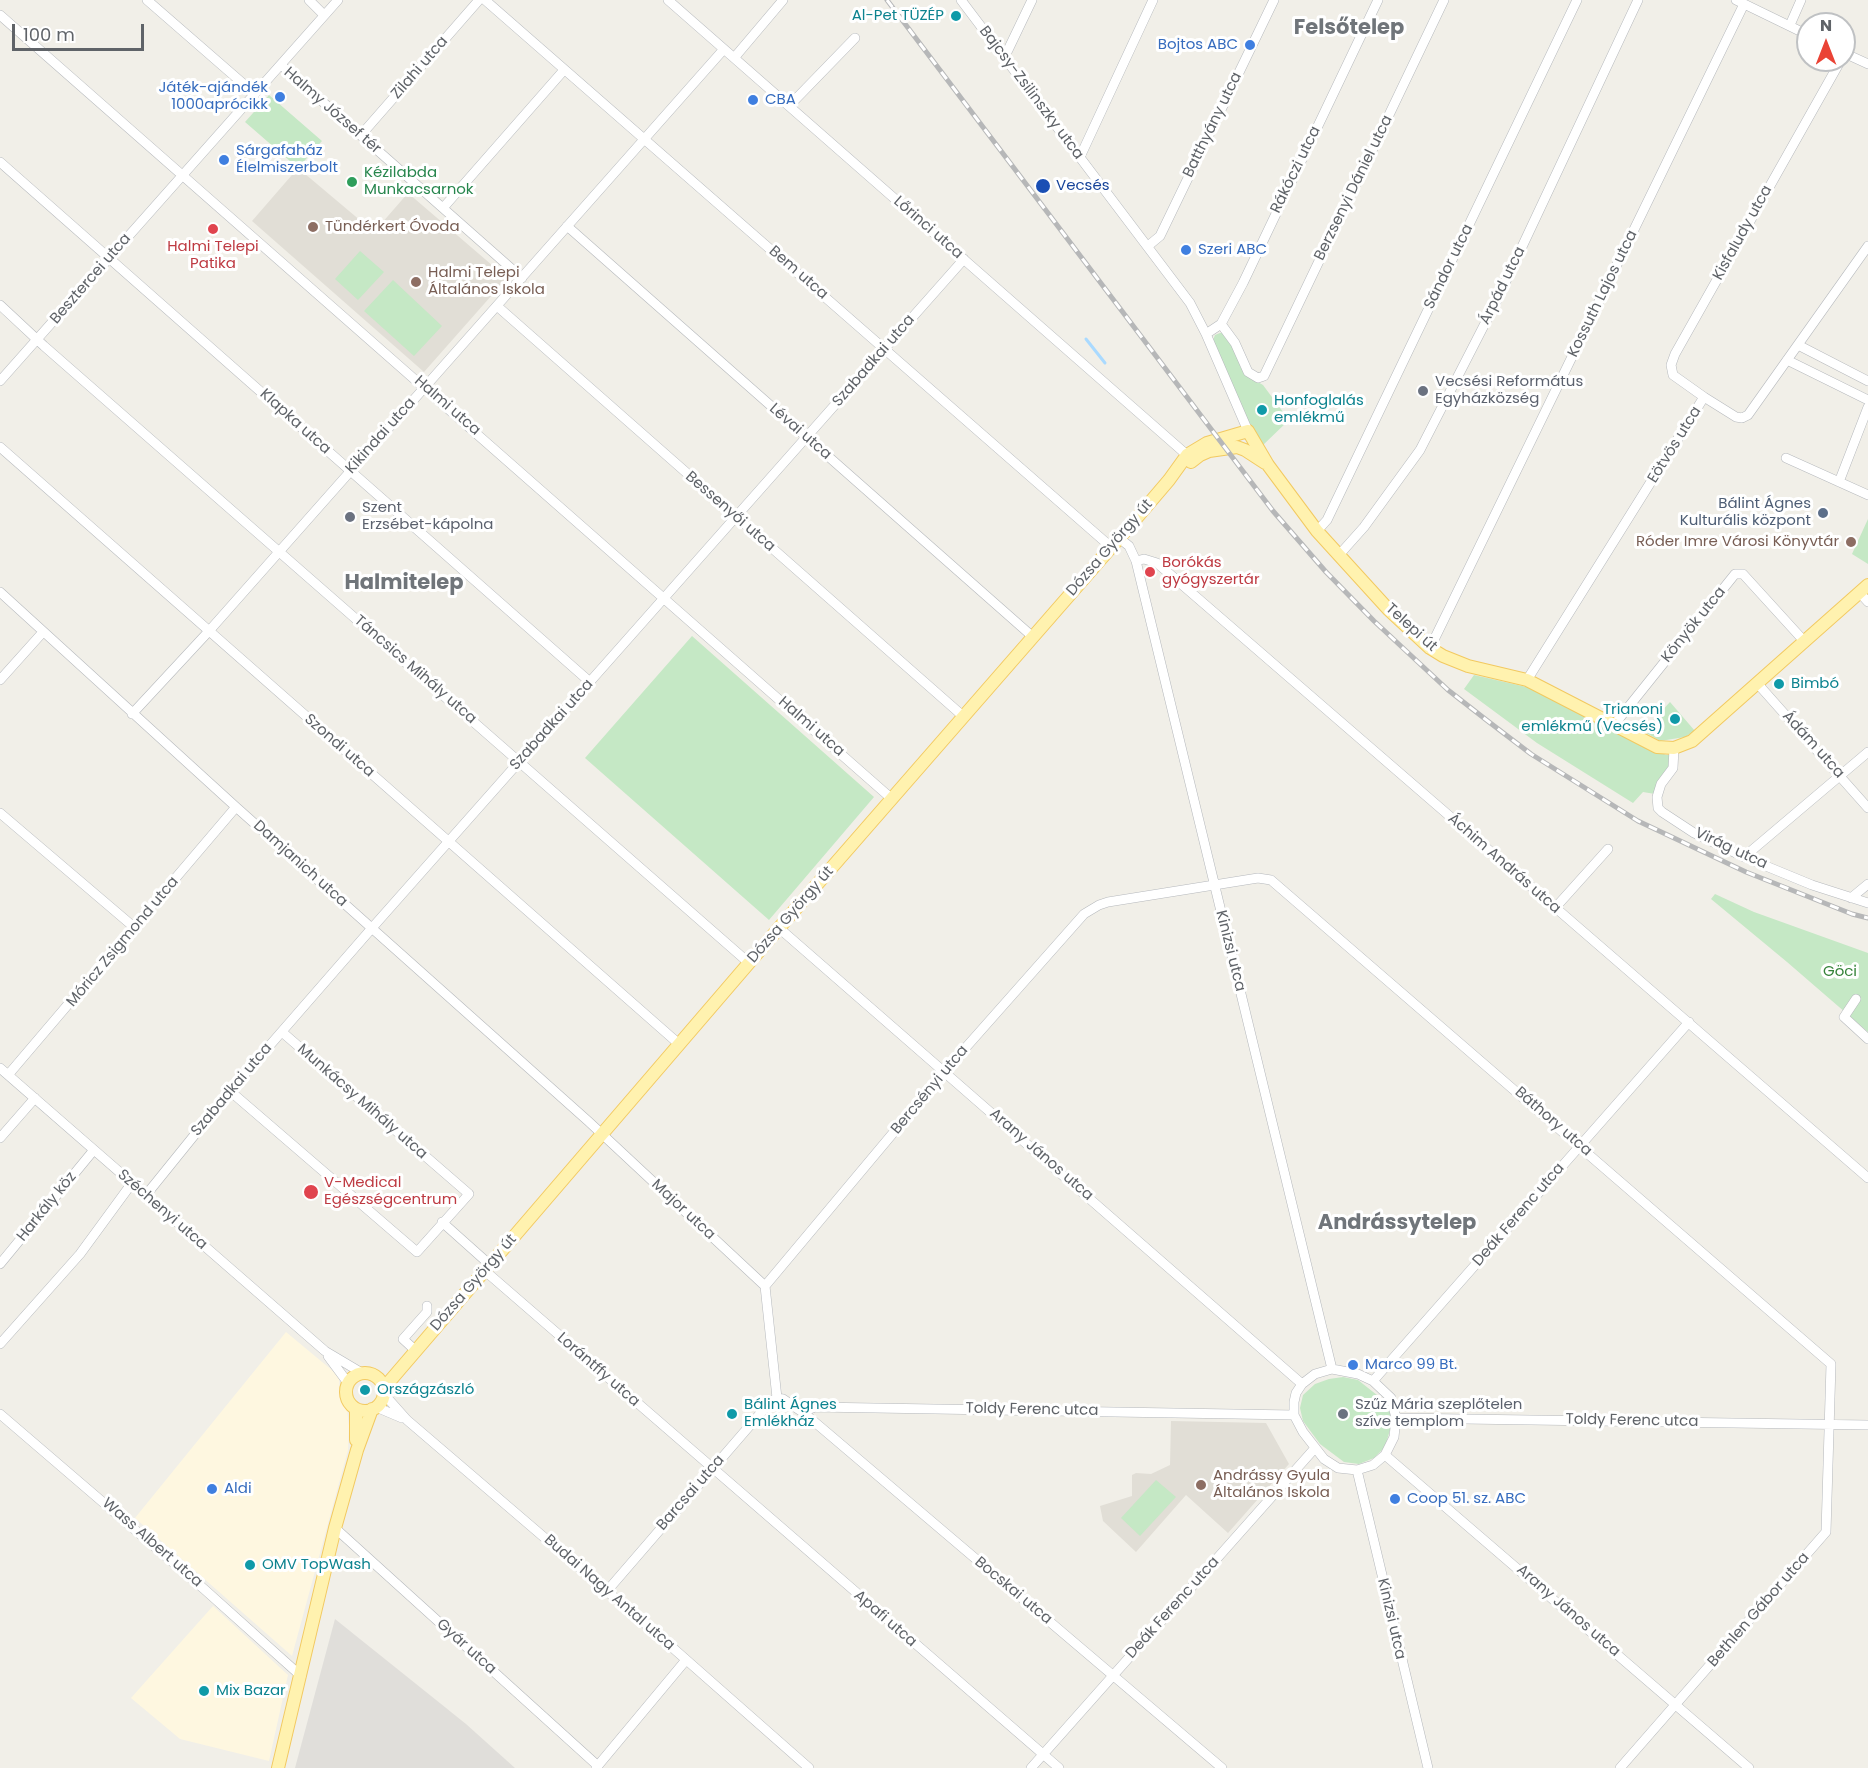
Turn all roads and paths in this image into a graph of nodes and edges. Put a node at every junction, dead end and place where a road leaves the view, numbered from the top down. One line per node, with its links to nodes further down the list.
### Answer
1 (147, 0): 31 (street)
2 (309, 0): 21 (street)
3 (338, 0): 21 (street)
4 (479, 0): 33 (street, Zilahi utca)
5 (484, 0): 29 (street, Bem utca)
6 (668, 0): 19 (street, Lőrinci utca)
7 (684, 0): 19 (street)
8 (783, 0): 27 (street)
9 (961, 0): 26 (street, Bajcsy-Zsilinszky utca)
10 (1032, 0): 26 (street)
11 (1154, 0): 35 (street)
12 (1274, 0): 40 (street, Batthyány utca)
13 (1378, 0): 49 (street, Rákóczi utca)
14 (1444, 0): 49 (street, Berzsenyi Dániel utca)
15 (1577, 0): 73 (street, Sándor utca)
16 (1638, 0): 76 (street, Árpád utca)
17 (1802, 0): 22 (street)
18 (1740, 2): 22 (street); 85 (street, Kossuth Lajos utca)
19 (677, 8): 25 (street, Lőrinci utca)
20 (0, 15): 37 (street, Halmi utca)
21 (324, 15): 28 (street)
22 (1790, 25): 23 (street)
23 (1796, 28)
24 (855, 38): 32 (street)
25 (724, 48): 27 (street, Lőrinci utca); 34 (street, Kikindai utca)
26 (1003, 55): 35 (street, Bajcsy-Zsilinszky utca)
27 (734, 58): 32 (street, Lőrinci utca)
28 (281, 65): 31 (street, Halmy József tér); 33 (street, Halmy József tér)
29 (564, 70): 34 (street, Bem utca); 38 (street)
30 (1835, 72): 58 (street, Kisfaludy utca)
31 (255, 94): 37 (street, Halmy József tér)
32 (789, 106): 43 (street, Lőrinci utca)
33 (360, 135): 38 (street, Halmy József tér)
34 (645, 139): 39 (street, Kikindai utca); 53 (street, Bem utca)
35 (1080, 157): 40 (street, Bajcsy-Zsilinszky utca)
36 (0, 162): 42 (street, Klapka utca)
37 (183, 176): 42 (street, Besztercei utca); 57 (street, Halmi utca)
38 (443, 208): 46 (street, Halmy József tér)
39 (567, 226): 46 (street, Kikindai utca); 62 (street, Lévai utca)
40 (1148, 246): 50 (street, Bajcsy-Zsilinszky utca)
41 (1868, 246): 44 (street, Eötvös utca)
42 (109, 258): 51 (street, Besztercei utca); 68 (street, Klapka utca)
43 (964, 260): 53 (street, Szabadkai utca); 65 (street, Lőrinci utca)
44 (1857, 261): 45 (street); 52 (street, Eötvös utca)
45 (1868, 266)
46 (522, 278): 48 (street, Kikindai utca)
47 (0, 305): 51 (street, Táncsics Mihály utca)
48 (497, 306): 57 (street, Kikindai utca); 72 (street, Bessenyői utca)
49 (1221, 324): 50 (street, Rákóczi utca)
50 (1206, 334): 61 (street, Bajcsy-Zsilinszky utca)
51 (38, 340): 55 (street, Besztercei utca); 75 (street, Táncsics Mihály utca)
52 (1798, 345): 54 (street, Eötvös utca); 56 (street)
53 (885, 349): 62 (street, Szabadkai utca); 74 (street, Bem utca)
54 (1787, 360): 58 (street, Eötvös utca); 59 (street)
55 (0, 381)
56 (1868, 381)
57 (425, 387): 68 (street, Kikindai utca); 80 (street, Halmi utca)
58 (1704, 397): 87 (street, Eötvös utca)
59 (1868, 400)
60 (1868, 407): 70 (street)
61 (1248, 431): 64 (main road); 65 (main road, Dózsa György út); 67 (main road, Telepi út)
62 (807, 438): 72 (street, Szabadkai utca); 83 (street, Lévai utca)
63 (0, 447): 81 (street, Szondi utca)
64 (1237, 447): 67 (main road); 69 (main road, Dózsa György út)
65 (1187, 455): 69 (main road, Dózsa György út)
66 (1786, 458): 70 (street)
67 (1268, 465): 73 (main road, Telepi út)
68 (350, 471): 75 (street, Kikindai utca); 88 (street, Klapka utca)
69 (1169, 480): 74 (main road, Dózsa György út)
70 (1839, 482): 71 (street)
71 (1868, 495)
72 (736, 517): 80 (street, Szabadkai utca); 91 (street, Bessenyői utca)
73 (1317, 531): 76 (main road, Telepi út)
74 (1115, 543): 77 (street, Kinizsi utca); 83 (main road, Dózsa György út)
75 (279, 551): 81 (street, Kikindai utca); 95 (street, Táncsics Mihály utca)
76 (1339, 555): 85 (main road, Telepi út)
77 (1136, 561): 105 (street, Kinizsi utca); 108 (street, Áchim András utca)
78 (0, 592): 82 (street, Damjanich utca)
79 (1865, 593): 84 (main road)
80 (665, 598): 88 (street, Szabadkai utca); 97 (street, Halmi utca)
81 (209, 631): 90 (street, Kikindai utca); 101 (street, Szondi utca)
82 (43, 632): 86 (street); 90 (street, Damjanich utca)
83 (1034, 636): 91 (main road, Dózsa György út)
84 (1804, 641): 89 (main road); 92 (street, Könyök utca)
85 (1430, 648): 87 (main road, Telepi út)
86 (0, 680)
87 (1527, 680): 92 (main road, Telepi út)
88 (590, 682): 95 (street, Szabadkai utca)
89 (1757, 683): 93 (main road); 96 (street, Ádám utca)
90 (132, 714): 98 (street, Damjanich utca)
91 (964, 717): 97 (main road, Dózsa György út)
92 (1614, 725): 93 (main road, Telepi út)
93 (1674, 748): 103 (street, Virág utca)
94 (1868, 752): 96 (street)
95 (519, 762): 101 (street, Szabadkai utca); 112 (street, Táncsics Mihály utca)
96 (1840, 776): 99 (street, Ádám utca); 103 (street)
97 (892, 799): 111 (main road, Dózsa György út)
98 (236, 807): 109 (street, Móricz Zsigmond utca); 110 (street, Damjanich utca)
99 (1868, 808)
100 (0, 813): 109 (street)
101 (448, 842): 110 (street, Szabadkai utca); 117 (street, Szondi utca)
102 (1608, 849): 108 (street)
103 (1744, 857): 106 (street, Virág utca)
104 (1868, 884): 106 (street)
105 (1214, 885): 119 (street, Bercsényi utca); 125 (street, Báthory utca); 138 (street, Kinizsi utca)
106 (1851, 898): 107 (street, Virág utca)
107 (1868, 903)
108 (1555, 908): 114 (street, Áchim András utca)
109 (135, 928): 120 (street, Móricz Zsigmond utca)
110 (372, 928): 115 (street, Szabadkai utca); 123 (street, Damjanich utca)
111 (779, 928): 112 (main road, Dózsa György út); 119 (street, Arany János utca)
112 (749, 963): 117 (main road, Dózsa György út)
113 (1856, 999): 116 (street)
114 (1689, 1022): 125 (street, Deák Ferenc utca); 127 (street, Áchim András utca)
115 (282, 1032): 121 (street, Szabadkai utca); 130 (street, Munkácsy Mihály utca)
116 (1868, 1039)
117 (680, 1044): 123 (main road, Dózsa György út)
118 (0, 1068): 120 (street, Széchenyi utca)
119 (945, 1071): 133 (street, Bercsényi utca); 142 (street, Arany János utca)
120 (9, 1075): 122 (street, Széchenyi utca)
121 (230, 1091): 129 (street, Szabadkai utca); 130 (street)
122 (35, 1098): 124 (street); 126 (street, Széchenyi utca)
123 (602, 1134): 132 (main road, Dózsa György út); 133 (street, Major utca)
124 (0, 1138)
125 (1580, 1145): 140 (street, Deák Ferenc utca); 152 (street, Báthory utca)
126 (93, 1150): 128 (street, Széchenyi utca); 131 (street, Harkály köz)
127 (1868, 1178)
128 (132, 1183): 129 (street, Széchenyi utca); 135 (street)
129 (146, 1195): 136 (street, Széchenyi utca)
130 (442, 1222): 132 (street, Lorántffy utca)
131 (0, 1264)
132 (486, 1267): 137 (main road, Dózsa György út); 157 (street, Lorántffy utca)
133 (765, 1286): 144 (street)
134 (428, 1306): 137 (street, Dózsa György út)
135 (0, 1344)
136 (325, 1351): 139 (street, Széchenyi utca); 141 (street, Széchenyi utca)
137 (413, 1354): 139 (main road, Dózsa György út); 143 (main road, Dózsa György út)
138 (1332, 1370): 140 (street); 142 (street)
139 (368, 1374): 141 (main road); 143 (main road)
140 (1373, 1381): 150 (street)
141 (348, 1383): 146 (main road)
142 (1302, 1384): 149 (street)
143 (383, 1391): 145 (main road); 151 (street, Budai Nagy Antal utca)
144 (777, 1398): 147 (street); 157 (street, Barcsai utca)
145 (374, 1408): 146 (main road); 151 (street, Budai Nagy Antal utca); 155 (main road)
146 (356, 1409): 155 (main road)
147 (804, 1413): 149 (street, Toldy Ferenc utca); 162 (street, Bocskai utca)
148 (0, 1414): 163 (street, Wass Albert utca)
149 (1294, 1415): 154 (street)
150 (1396, 1418): 152 (street, Toldy Ferenc utca); 156 (street)
151 (407, 1420): 160 (street, Budai Nagy Antal utca)
152 (1830, 1425): 153 (street, Toldy Ferenc utca); 164 (street, Bethlen Gábor utca)
153 (1868, 1425)
154 (1315, 1448): 158 (street); 162 (street, Deák Ferenc utca)
155 (357, 1450): 159 (main road)
156 (1385, 1455): 158 (street); 164 (street, Arany János utca)
157 (712, 1469): 160 (street, Barcsai utca); 165 (street, Apafi utca)
158 (1357, 1470): 172 (street, Kinizsi utca)
159 (335, 1528): 163 (main road); 166 (street, Gyár utca)
160 (607, 1591): 161 (street, Budai Nagy Antal utca)
161 (686, 1660): 166 (street); 168 (street, Budai Nagy Antal utca)
162 (1113, 1675): 165 (street, Deák Ferenc utca); 171 (street, Bocskai utca)
163 (301, 1676): 167 (main road)
164 (1677, 1705): 173 (street, Bethlen Gábor utca); 174 (street, Arany János utca)
165 (1043, 1754): 169 (street, Deák Ferenc utca); 170 (street, Apafi utca)
166 (597, 1767)
167 (278, 1768)
168 (809, 1768)
169 (1031, 1768)
170 (1059, 1768)
171 (1222, 1768)
172 (1428, 1768)
173 (1620, 1768)
174 (1749, 1768)

